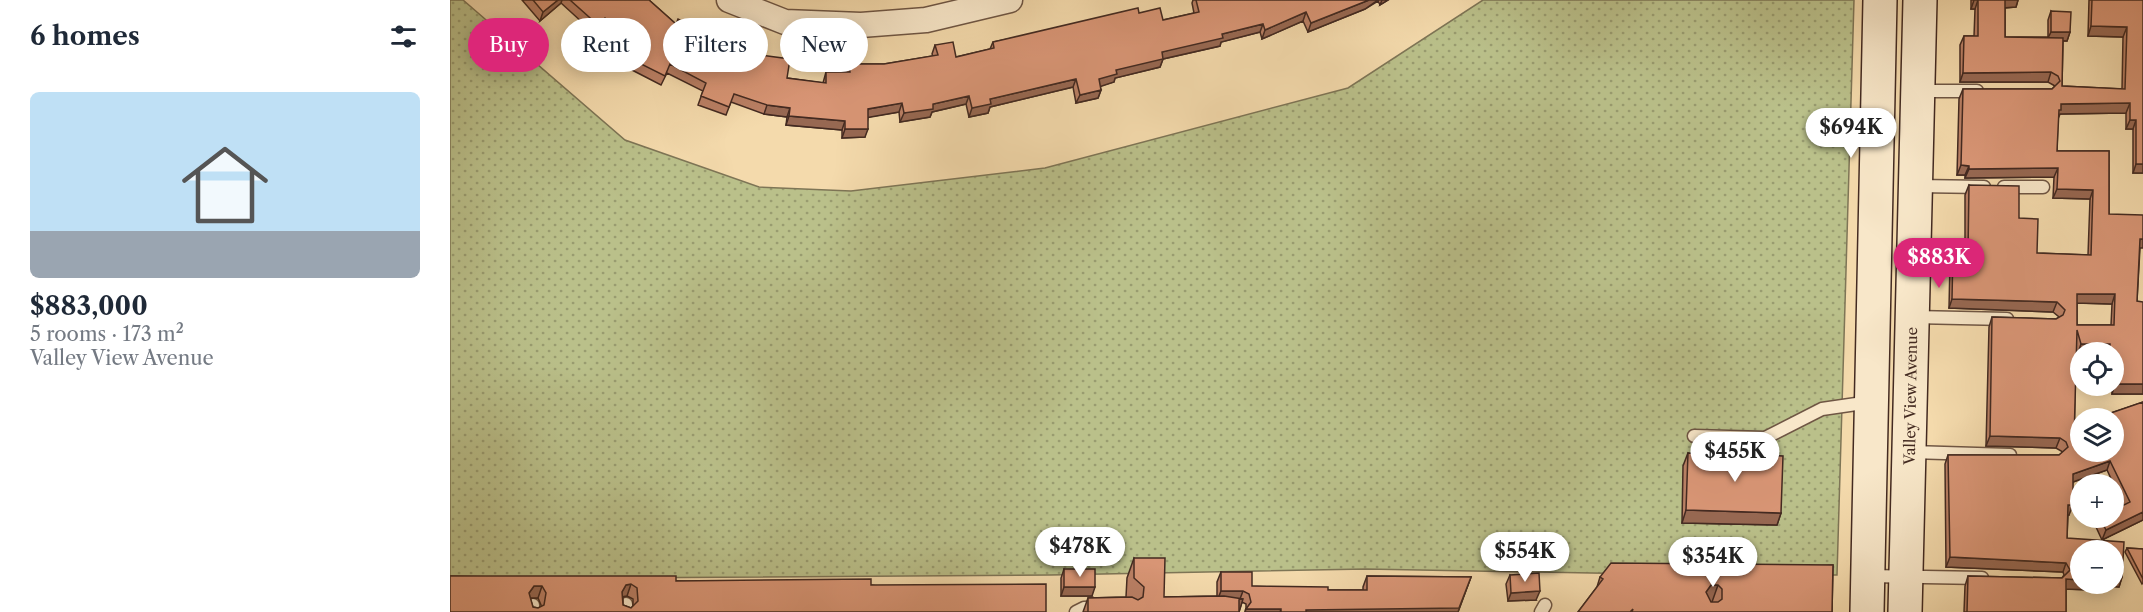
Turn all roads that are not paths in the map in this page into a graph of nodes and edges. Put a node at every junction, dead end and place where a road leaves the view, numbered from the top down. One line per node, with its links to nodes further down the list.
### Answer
1 (729, 0): 2 (street)
2 (1010, 0)
3 (1880, 0): 11 (main road)
4 (1920, 0): 6 (main road, Valley View Avenue)
5 (1994, 91): 6 (lane)
6 (1918, 92): 7 (main road, Valley View Avenue)
7 (1916, 186): 8 (lane); 9 (main road, Valley View Avenue)
8 (2043, 187)
9 (1913, 317): 10 (lane); 13 (main road, Valley View Avenue)
10 (2018, 320)
11 (1871, 402): 12 (lane); 15 (main road)
12 (1694, 436)
13 (1909, 452): 14 (lane); 16 (main road, Valley View Avenue)
14 (2022, 456)
15 (1868, 576): 16 (lane); 20 (main road)
16 (1906, 576): 17 (lane); 21 (main road, Valley View Avenue)
17 (2000, 578)
18 (1076, 612): 19 (lane)
19 (1130, 612)
20 (1867, 612)
21 (1905, 612)

